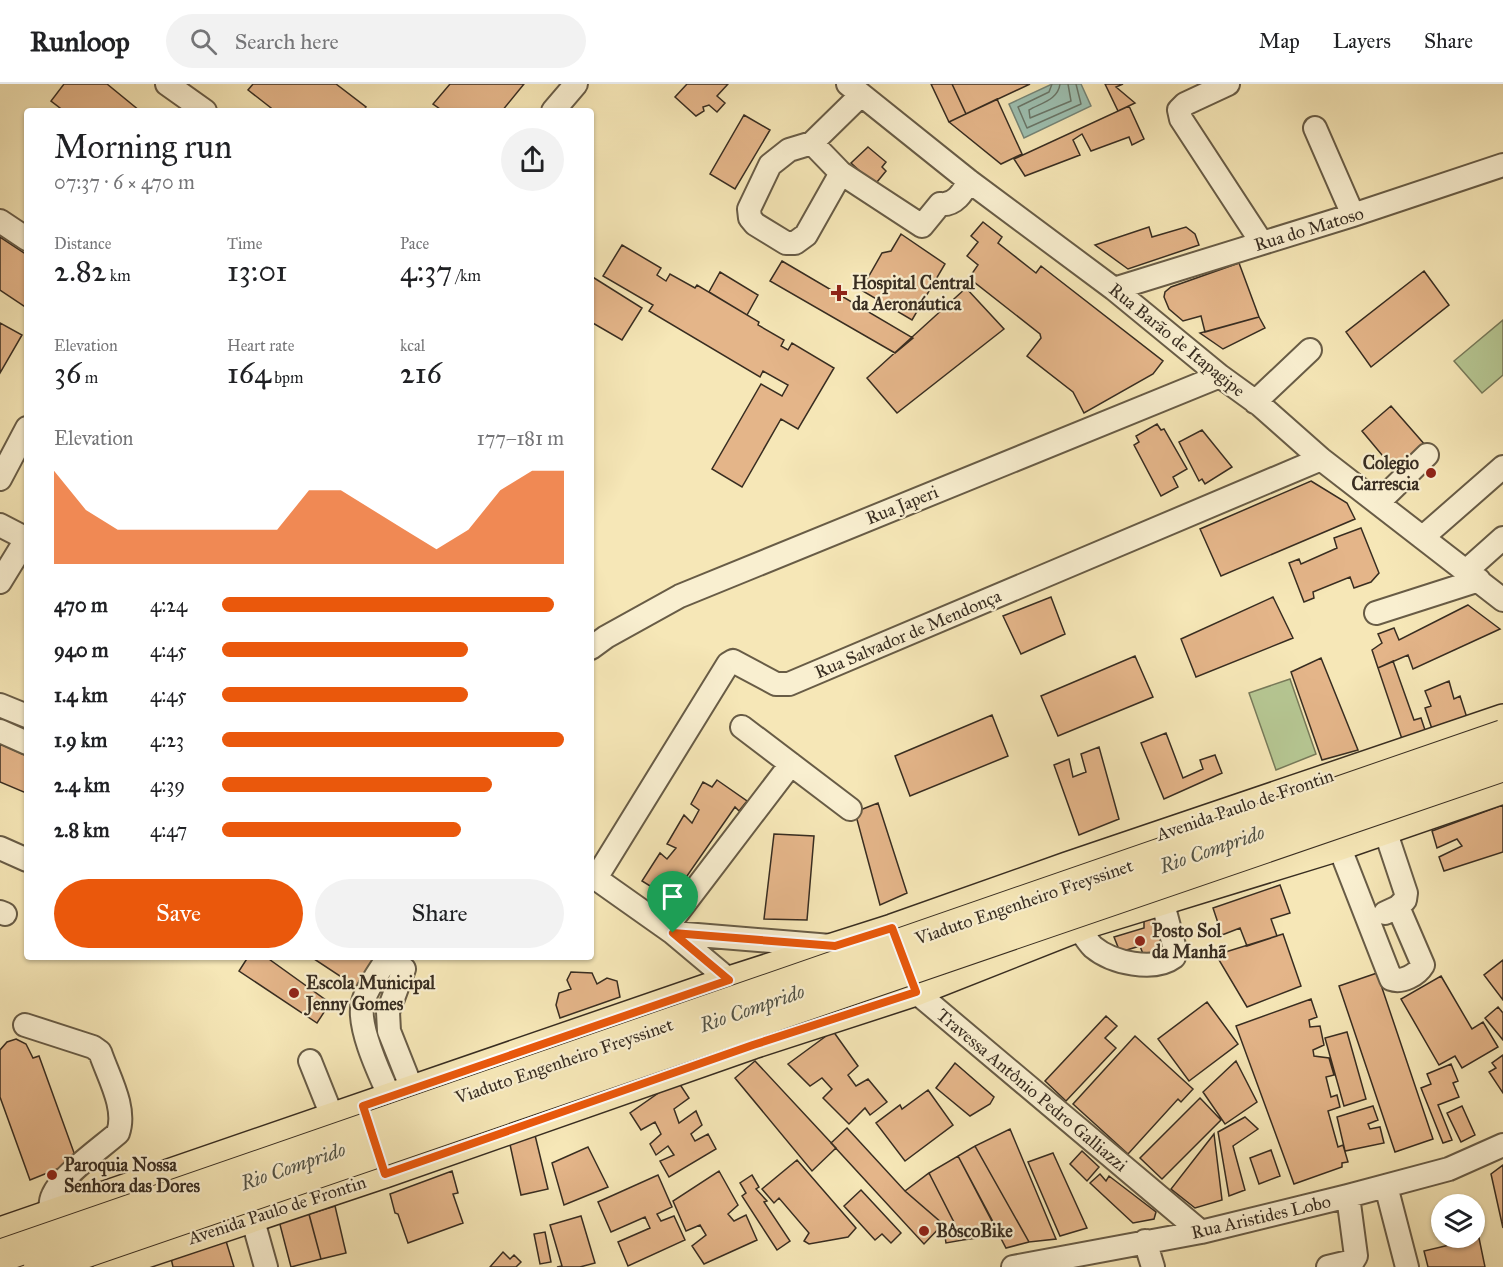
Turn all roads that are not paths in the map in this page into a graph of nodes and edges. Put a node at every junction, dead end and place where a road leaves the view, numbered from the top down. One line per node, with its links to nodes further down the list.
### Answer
1 (166, 84): 5 (street)
2 (576, 84): 6 (street)
3 (1228, 84): 15 (street)
4 (855, 89): 8 (street); 11 (street, Rua Barão de Itapagipe)
5 (201, 108)
6 (556, 108)
7 (1315, 128): 12 (street)
8 (812, 143): 10 (street); 10 (street)
9 (1503, 165): 12 (street, Rua do Matoso)
10 (841, 173): 11 (street)
11 (969, 181): 16 (street, Rua Barão de Itapagipe)
12 (1353, 215): 15 (street, Rua do Matoso)
13 (0, 220): 14 (street)
14 (24, 237)
15 (1262, 243): 16 (street, Rua do Matoso)
16 (1114, 290): 18 (street, Rua Barão de Itapagipe)
17 (1311, 350): 19 (street)
18 (1220, 376): 19 (street, Rua Barão de Itapagipe); 35 (street, Rua Japeri)
19 (1255, 402): 22 (street, Rua Barão de Itapagipe)
20 (24, 434): 24 (street)
21 (1427, 455): 25 (street)
22 (1321, 459): 25 (street, Rua Barão de Itapagipe); 53 (street, Rua Salvador de Mendonça)
23 (1503, 467): 28 (street)
24 (0, 479)
25 (1379, 502): 28 (street, Rua Barão de Itapagipe)
26 (0, 525): 27 (street)
27 (24, 537)
28 (1423, 537): 31 (street, Rua Barão de Itapagipe)
29 (1503, 538): 31 (street)
30 (24, 543): 32 (street)
31 (1473, 576): 33 (street, Rua Barão de Itapagipe); 34 (street)
32 (0, 582)
33 (1501, 595)
34 (1376, 613)
35 (594, 646)
36 (0, 705): 37 (street)
37 (24, 716)
38 (1503, 718): 45 (main road, Avenida Paulo de Frontin)
39 (742, 727): 43 (street)
40 (0, 731): 42 (street)
41 (1503, 736): 79 (highway, Viaduto Engenheiro Freyssinet, bridge)
42 (24, 742)
43 (791, 764): 47 (street); 59 (street)
44 (1503, 765): 82 (highway, Viaduto Engenheiro Freyssinet, bridge)
45 (1307, 784): 50 (main road, bridge); 52 (main road, Avenida Paulo de Frontin)
46 (1503, 790): 48 (main road, Avenida Paulo de Frontin)
47 (850, 809)
48 (1385, 830): 50 (main road, Avenida Paulo de Frontin); 55 (street)
49 (0, 848): 51 (street)
50 (1334, 848): 54 (main road, Avenida Paulo de Frontin); 56 (street)
51 (24, 859)
52 (1067, 866): 57 (main road, bridge); 58 (main road, Avenida Paulo de Frontin)
53 (594, 877): 59 (street)
54 (1162, 900): 57 (main road, Avenida Paulo de Frontin); 57 (street)
55 (1398, 907): 56 (street); 56 (street)
56 (1369, 921)
57 (1083, 926): 63 (main road, Avenida Paulo de Frontin)
58 (892, 928): 60 (main road, Avenida Paulo de Frontin); 63 (street, Travessa Antônio Pedro Galliazzi, bridge)
59 (669, 931): 60 (street); 62 (street)
60 (835, 946): 62 (main road, Avenida Paulo de Frontin)
61 (396, 963): 67 (street)
62 (729, 980): 65 (main road, bridge); 67 (main road, Avenida Paulo de Frontin)
63 (916, 992): 65 (main road, Avenida Paulo de Frontin); 77 (street, Travessa Antônio Pedro Galliazzi)
64 (25, 1025): 74 (street)
65 (753, 1045): 71 (main road, Avenida Paulo de Frontin)
66 (310, 1061): 69 (street)
67 (401, 1093): 68 (main road, Avenida Paulo de Frontin)
68 (363, 1106): 69 (main road, Avenida Paulo de Frontin); 71 (main road, bridge)
69 (332, 1116): 74 (main road, Avenida Paulo de Frontin)
70 (1503, 1145): 72 (street, Rua Aristides Lobo)
71 (385, 1174): 75 (main road, Avenida Paulo de Frontin)
72 (1386, 1186): 73 (street, Rua Aristides Lobo); 87 (street)
73 (1348, 1197): 77 (street, Rua Aristides Lobo); 86 (street)
74 (51, 1213): 76 (main road, Avenida Paulo de Frontin)
75 (252, 1217): 83 (main road, Avenida Paulo de Frontin); 84 (street)
76 (0, 1231)
77 (1201, 1232): 78 (street, Rua Aristides Lobo)
78 (1145, 1241): 80 (street, Rua Aristides Lobo); 85 (street)
79 (0, 1256)
80 (1080, 1260): 81 (street, Rua Aristides Lobo)
81 (1021, 1266)
82 (40, 1267)
83 (107, 1267)
84 (266, 1267)
85 (1153, 1267)
86 (1328, 1267)
87 (1407, 1267)

